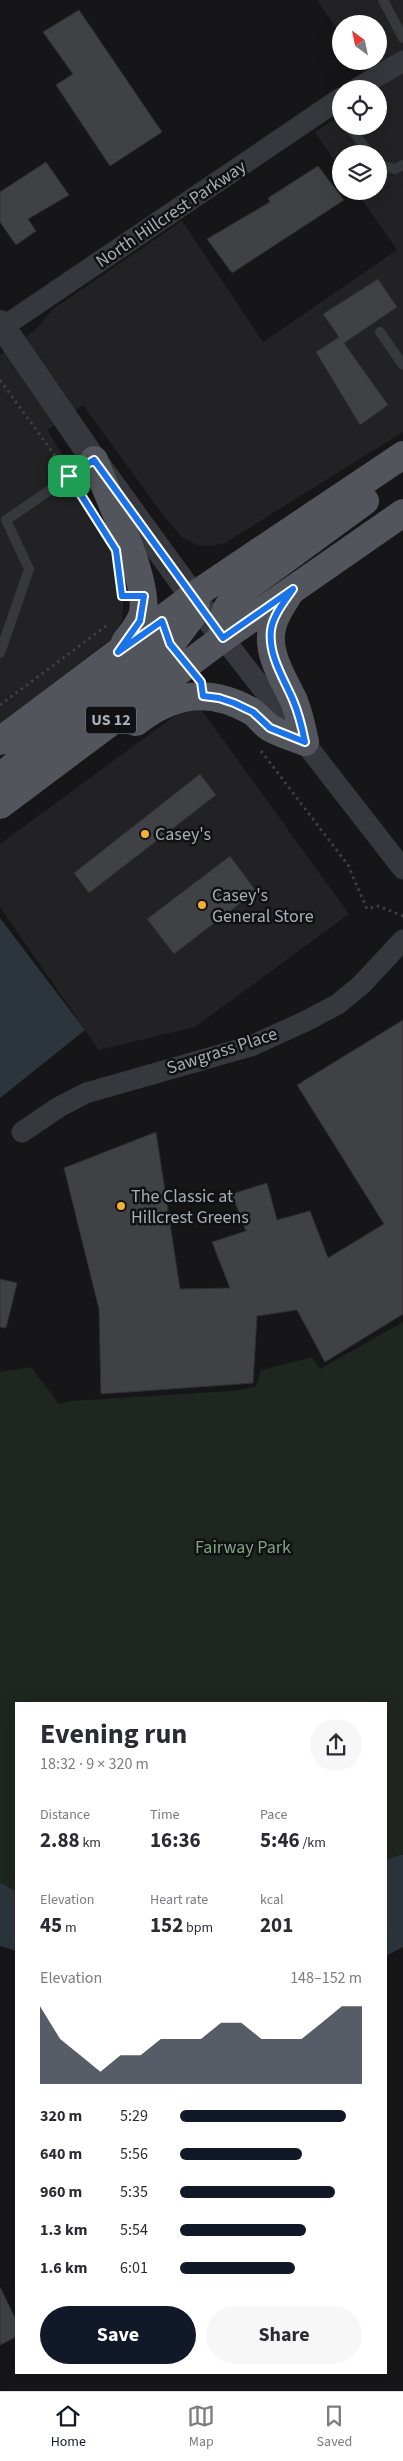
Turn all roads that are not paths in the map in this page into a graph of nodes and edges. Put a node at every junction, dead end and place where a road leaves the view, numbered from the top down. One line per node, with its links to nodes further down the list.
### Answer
1 (383, 0): 2 (lane)
2 (403, 38)
3 (403, 60): 4 (street)
4 (371, 80)
5 (332, 107): 8 (street, North Hillcrest Parkway)
6 (403, 164): 7 (lane)
7 (387, 167)
8 (1, 327): 12 (street)
9 (380, 332): 10 (lane)
10 (403, 365)
11 (403, 455): 16 (main road, US 12)
12 (94, 460): 16 (street); 18 (main road); 19 (lane)
13 (403, 471): 17 (main road)
14 (403, 513): 15 (main road, US 12)
15 (293, 589): 17 (main road, US 12); 21 (main road)
16 (193, 596): 17 (street); 18 (main road, US 12); 22 (main road)
17 (223, 638): 21 (street); 23 (main road, US 12)
18 (118, 652): 20 (main road, US 12)
19 (0, 653)
20 (0, 741)
21 (305, 742): 24 (main road); 25 (street)
22 (0, 778)
23 (0, 805)
24 (0, 826)
25 (403, 869)
26 (403, 940): 27 (street, Sawgrass Place)
27 (22, 1132)

